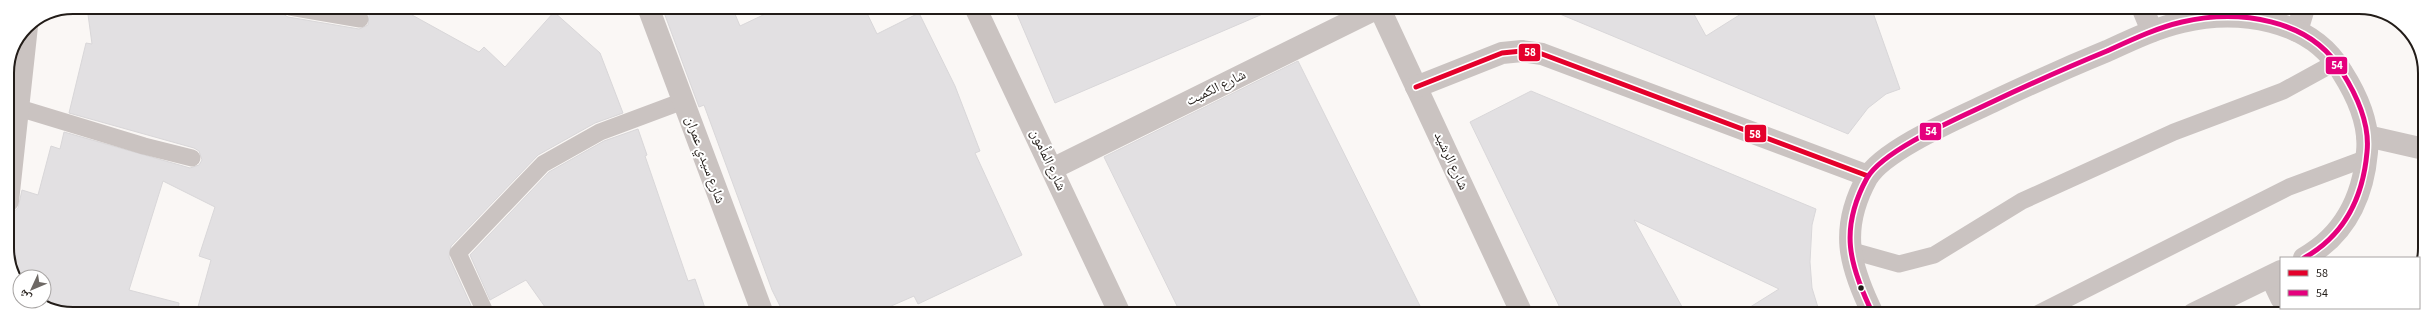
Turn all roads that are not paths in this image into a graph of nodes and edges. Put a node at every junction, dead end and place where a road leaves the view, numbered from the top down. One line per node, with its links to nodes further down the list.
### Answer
1 (331, 14): 8 (lane)
2 (651, 14): 14 (street, شارع سيدي عمران)
3 (978, 14): 21 (street, شارع المأمون)
4 (1367, 14): 21 (street, شارع الكميت)
5 (1382, 14): 13 (street, شارع الرشيد)
6 (2145, 14): 9 (street)
7 (2302, 14): 10 (street)
8 (360, 19)
9 (2152, 31): 10 (street); 22 (street)
10 (2296, 31): 12 (street)
11 (26, 38): 15 (street)
12 (2336, 62): 16 (street); 23 (lane)
13 (1416, 87): 22 (street); 30 (street, شارع الرشيد)
14 (683, 101): 27 (lane); 28 (street, شارع سيدي عمران)
15 (19, 108): 18 (street); 19 (lane)
16 (2367, 136): 17 (street); 20 (street)
17 (2418, 148)
18 (14, 150)
19 (192, 158)
20 (2367, 158): 24 (street); 32 (lane)
21 (1052, 169): 29 (street, شارع المأمون)
22 (1868, 176): 23 (street)
23 (1849, 250): 31 (street)
24 (2305, 257)
25 (2276, 274): 26 (street); 33 (street)
26 (2280, 293)
27 (483, 307)
28 (759, 307)
29 (1117, 307)
30 (1519, 307)
31 (1869, 307)
32 (2051, 307)
33 (2208, 307)

